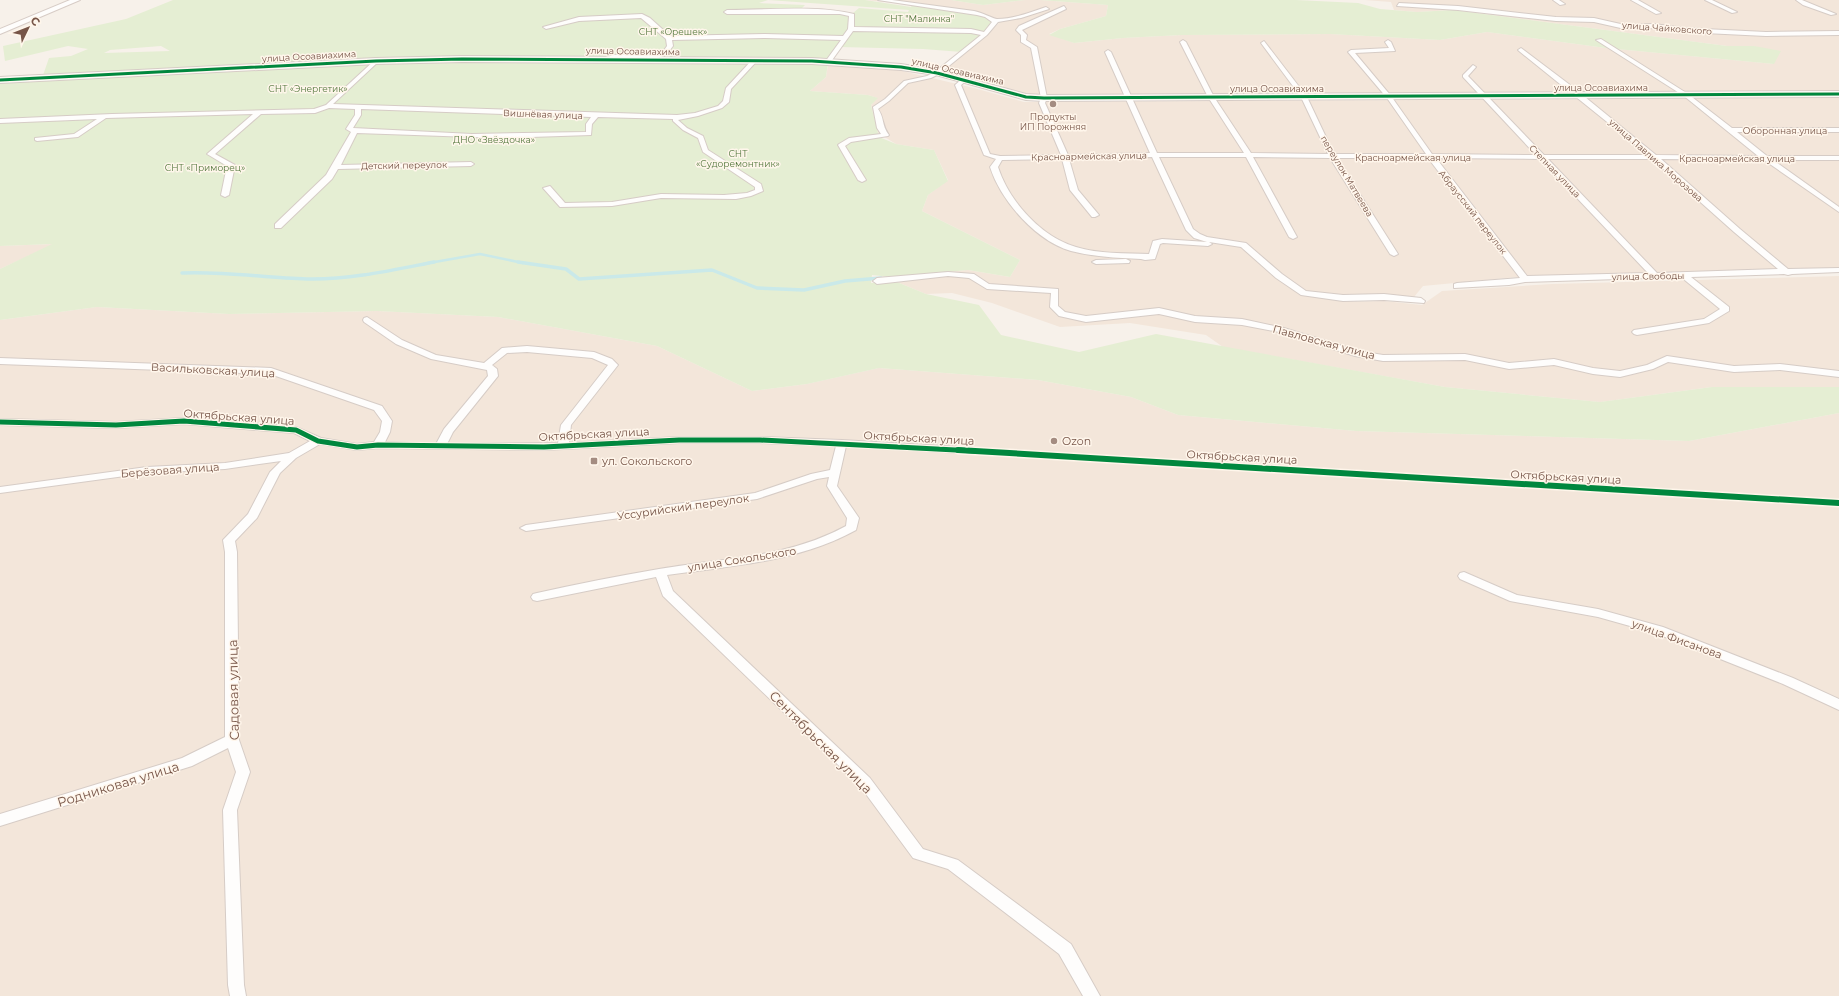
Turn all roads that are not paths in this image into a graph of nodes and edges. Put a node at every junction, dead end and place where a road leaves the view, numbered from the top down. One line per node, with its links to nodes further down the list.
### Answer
1 (76, 0): 16 (street)
2 (881, 0): 13 (street)
3 (1556, 0): 7 (street)
4 (1634, 0): 11 (street)
5 (1708, 0): 10 (street)
6 (1799, 0): 12 (street)
7 (1562, 4)
8 (1399, 5): 17 (street, улица Чайковского)
9 (727, 12): 15 (street)
10 (1734, 12)
11 (1658, 13)
12 (1833, 14)
13 (994, 21): 18 (street); 42 (street)
14 (546, 27): 19 (street)
15 (851, 29): 18 (street); 20 (street)
16 (0, 32)
17 (1839, 33)
18 (985, 34): 32 (street)
19 (669, 38): 20 (street); 27 (street)
20 (845, 38): 30 (street)
21 (1599, 40): 36 (street)
22 (1183, 42): 39 (street)
23 (1388, 42): 41 (street, Абраусский переулок)
24 (1264, 43): 40 (street, переулок Матвеева)
25 (1521, 50): 38 (street, улица Павлика Морозова)
26 (1108, 52): 43 (street)
27 (607, 59): 28 (street, улица Осоавиахима); 29 (street, улица Осоавиахима)
28 (754, 61): 30 (street, улица Осоавиахима); 49 (street, Вишнёвая улица)
29 (376, 62): 33 (street, улица Осоавиахима); 44 (street)
30 (828, 62): 32 (street, улица Осоавиахима)
31 (1474, 67): 37 (street, Степная улица)
32 (936, 73): 34 (street, улица Осоавиахима); 67 (street)
33 (0, 80)
34 (964, 80): 42 (street, улица Осоавиахима); 61 (street, Красноармейская улица)
35 (1839, 94): 36 (street, улица Осоавиахима)
36 (1686, 95): 38 (street, улица Осоавиахима); 52 (street)
37 (1484, 96): 38 (street, улица Осоавиахима); 41 (street, улица Осоавиахима); 58 (street, Степная улица)
38 (1581, 96): 62 (street, улица Павлика Морозова)
39 (1211, 97): 40 (street, улица Осоавиахима); 43 (street, улица Осоавиахима); 57 (street)
40 (1304, 97): 41 (street, улица Осоавиахима); 59 (street, переулок Матвеева)
41 (1389, 97): 60 (street, Абраусский переулок)
42 (1044, 98): 43 (street, улица Осоавиахима); 55 (street)
43 (1128, 98): 56 (street)
44 (328, 106): 45 (street, Вишнёвая улица); 46 (street)
45 (358, 108): 48 (street, Вишнёвая улица); 51 (street)
46 (260, 112): 47 (street); 69 (street)
47 (105, 116): 50 (street); 54 (street)
48 (596, 116): 49 (street, Вишнёвая улица); 51 (street)
49 (678, 117): 68 (street)
50 (0, 121)
51 (355, 130): 66 (street)
52 (1730, 130): 53 (street, Оборонная улица); 64 (street)
53 (1839, 130)
54 (37, 139)
55 (1065, 156): 56 (street, Красноармейская улица); 61 (street, Красноармейская улица); 71 (street)
56 (1156, 156): 57 (street, Красноармейская улица); 74 (street)
57 (1249, 156): 59 (street, Красноармейская улица); 73 (street)
58 (1540, 156): 60 (street, Красноармейская улица); 62 (street, Красноармейская улица); 81 (street, Степная улица)
59 (1333, 157): 60 (street, Красноармейская улица); 75 (street, переулок Матвеева)
60 (1431, 157): 82 (street, Абраусский переулок)
61 (1000, 158): 76 (street)
62 (1655, 158): 64 (street, Красноармейская улица); 79 (street, улица Павлика Морозова)
63 (1839, 158): 64 (street, Красноармейская улица)
64 (1767, 159): 70 (street)
65 (471, 164): 66 (street, Детский переулок)
66 (336, 167): 72 (street)
67 (862, 180)
68 (547, 188)
69 (225, 195)
70 (1839, 210)
71 (1095, 215)
72 (278, 226)
73 (1293, 237)
74 (1223, 243): 76 (street); 85 (street)
75 (1394, 254)
76 (1152, 257): 77 (street)
77 (1096, 262)
78 (1839, 270): 79 (street, улица Свободы)
79 (1788, 273): 80 (street, улица Свободы)
80 (1684, 275): 81 (street, улица Свободы); 87 (street)
81 (1655, 276): 82 (street, улица Свободы)
82 (1525, 279): 84 (street, улица Свободы)
83 (876, 281): 90 (street, Павловская улица)
84 (1457, 286)
85 (1421, 301)
86 (367, 320): 89 (street)
87 (1637, 332)
88 (0, 361): 94 (street, Васильковская улица)
89 (486, 366): 95 (street, Октябрьская улица); 96 (street)
90 (1839, 374)
91 (0, 422): 92 (street, Октябрьская улица)
92 (318, 440): 94 (street, Октябрьская улица); 97 (street, Садовая улица)
93 (842, 443): 95 (street, Октябрьская улица); 98 (street, улица Сокольского); 100 (street, Октябрьская улица)
94 (378, 445): 96 (street, Октябрьская улица)
95 (563, 446): 96 (street, Октябрьская улица)
96 (440, 447)
97 (292, 456): 99 (street, Берёзовая улица); 106 (street, Садовая улица)
98 (836, 472): 101 (street, Уссурийский переулок); 102 (street, улица Сокольского)
99 (0, 490)
100 (1839, 503)
101 (526, 528)
102 (660, 572): 104 (street, улица Сокольского); 109 (street, Сентябрьская улица)
103 (1464, 576): 105 (street, улица Фисанова)
104 (537, 597)
105 (1839, 705)
106 (232, 740): 107 (street, Родниковая улица); 108 (street, Садовая улица)
107 (0, 820)
108 (238, 996)
109 (1092, 996)

